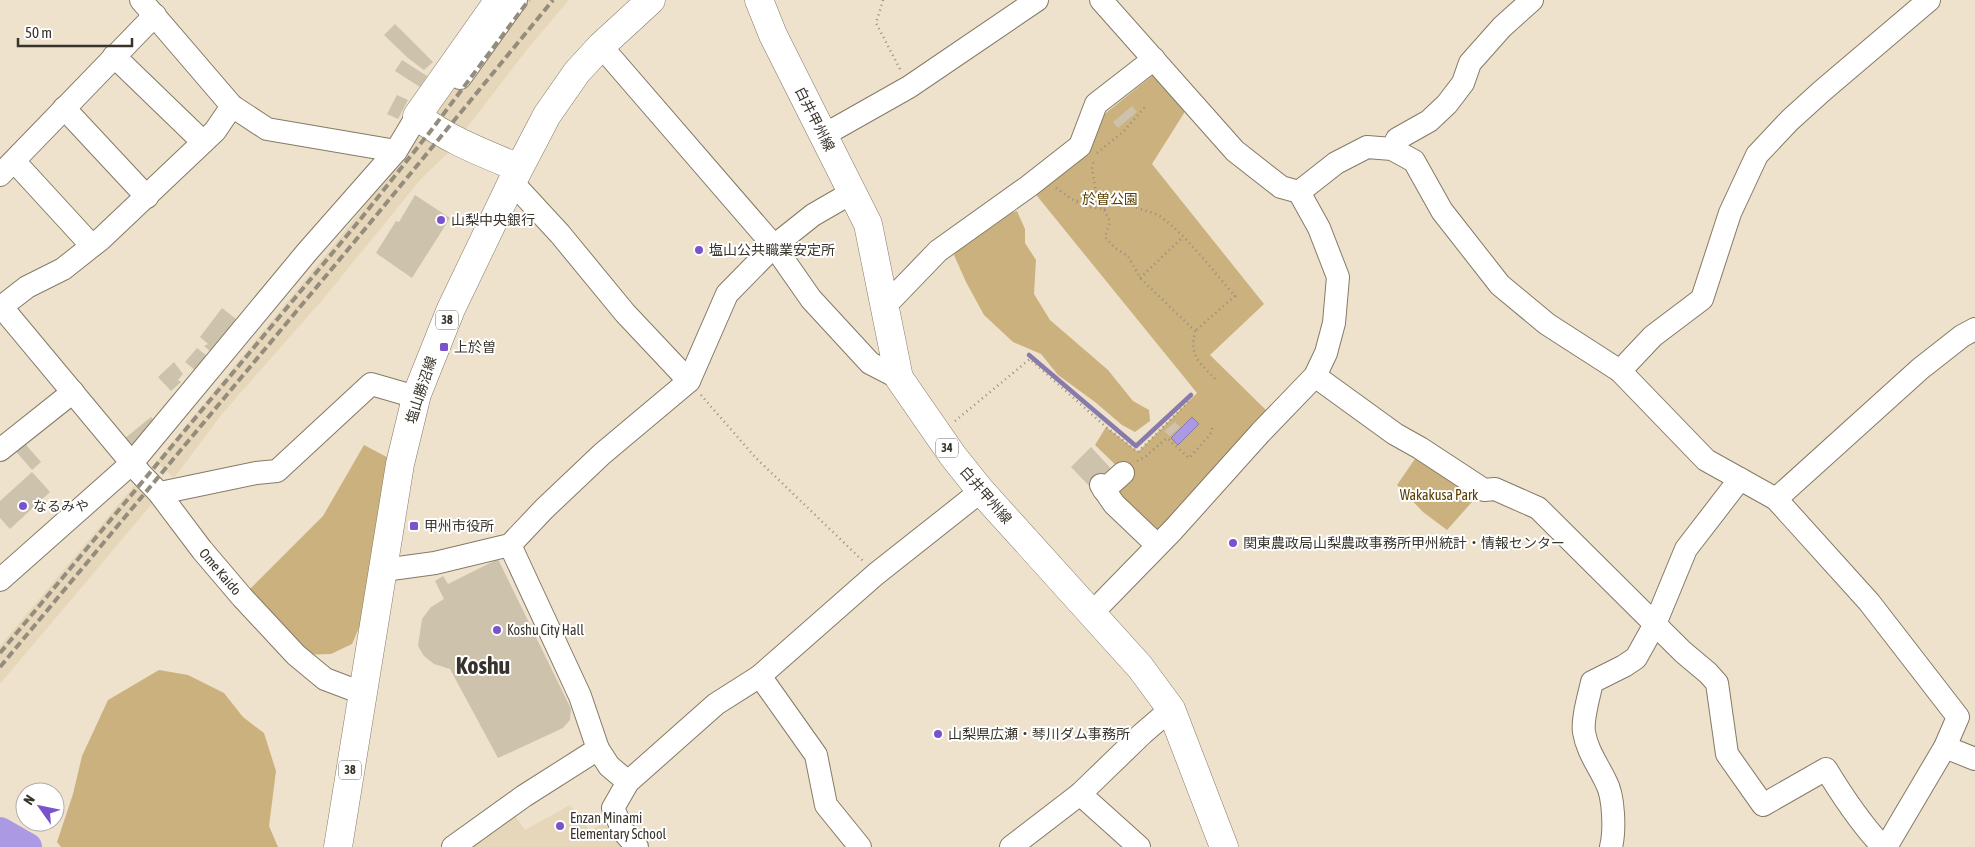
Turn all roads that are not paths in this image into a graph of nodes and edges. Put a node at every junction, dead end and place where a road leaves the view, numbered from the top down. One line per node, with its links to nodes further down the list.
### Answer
1 (499, 0): 15 (main road)
2 (516, 0): 15 (street)
3 (651, 0): 10 (main road, 塩山勝沼線 / 38)
4 (759, 0): 16 (main road, 白井甲州線 / 34)
5 (1037, 0): 16 (street)
6 (1101, 0): 12 (street)
7 (1532, 0): 18 (street)
8 (1929, 0): 30 (street)
9 (148, 7): 11 (street); 13 (street)
10 (601, 46): 21 (main road, 塩山勝沼線 / 38); 26 (street)
11 (114, 56): 14 (street); 17 (street)
12 (1154, 59): 23 (street); 28 (street)
13 (232, 106): 17 (street); 19 (street)
14 (64, 108): 20 (street); 24 (street)
15 (422, 109): 19 (street); 21 (main road)
16 (824, 136): 22 (main road, 白井甲州線 / 34)
17 (203, 142): 24 (street)
18 (1392, 149): 23 (street); 30 (street)
19 (396, 151): 37 (street)
20 (7, 168): 25 (street)
21 (515, 175): 33 (street); 35 (main road, 塩山勝沼線 / 38)
22 (852, 192): 26 (street); 28 (main road, 白井甲州線 / 34)
23 (1299, 192): 31 (street)
24 (147, 197): 25 (street)
25 (92, 246): 27 (street)
26 (774, 246): 32 (street); 33 (street)
27 (1, 306): 34 (street, Ome Kaido)
28 (884, 307): 32 (main road, 白井甲州線 / 34)
29 (1975, 329): 42 (street)
30 (1620, 371): 39 (street)
31 (1316, 376): 44 (street); 48 (street)
32 (900, 378): 40 (main road, 白井甲州線 / 34)
33 (689, 381): 43 (street)
34 (73, 392): 36 (street); 37 (street, Ome Kaido)
35 (416, 397): 41 (street); 45 (main road, 塩山勝沼線 / 38)
36 (1, 447)
37 (132, 463): 41 (street, Ome Kaido); 46 (street)
38 (1123, 473): 44 (street)
39 (1740, 479): 42 (street); 48 (street)
40 (981, 491): 47 (main road, 白井甲州線 / 34); 49 (street)
41 (161, 495): 50 (street, Ome Kaido)
42 (1776, 499): 52 (street)
43 (510, 545): 45 (street); 53 (street)
44 (1157, 545): 47 (street)
45 (384, 570): 50 (main road, 塩山勝沼線 / 38)
46 (0, 580)
47 (1092, 613): 51 (main road, 白井甲州線 / 34)
48 (1655, 624): 64 (street); 65 (street)
49 (760, 676): 55 (street); 60 (street)
50 (362, 693): 57 (main road, 38)
51 (1171, 709): 56 (street); 63 (main road, 白井甲州線 / 34)
52 (1945, 747): 54 (street); 65 (street)
53 (598, 749): 55 (street); 58 (street)
54 (1975, 759)
55 (628, 782): 59 (street)
56 (1080, 794): 61 (street); 62 (street)
57 (338, 847)
58 (453, 847)
59 (637, 847)
60 (860, 847)
61 (1010, 847)
62 (1139, 847)
63 (1224, 847)
64 (1611, 847)
65 (1884, 847)

